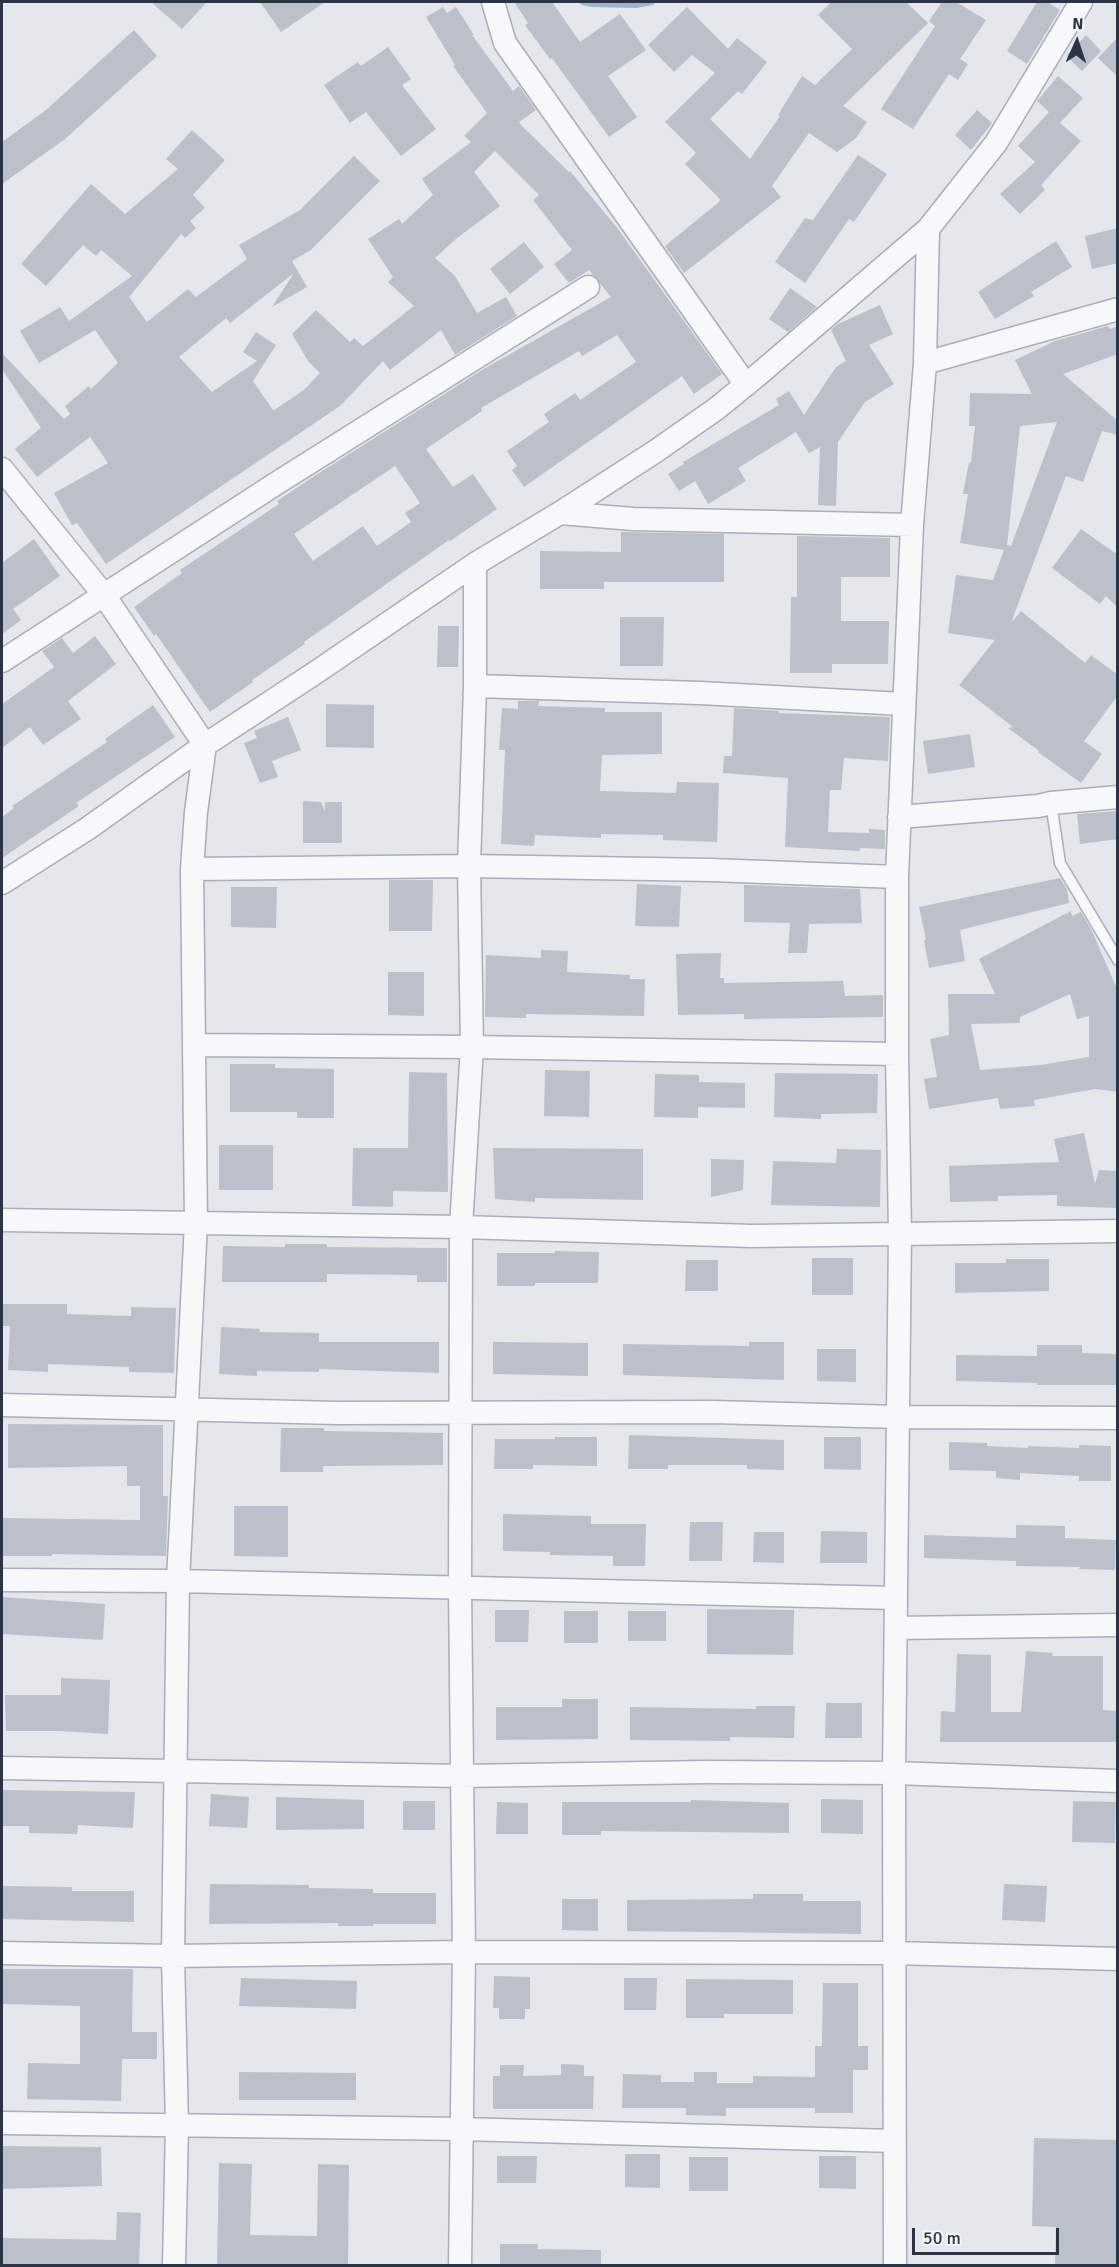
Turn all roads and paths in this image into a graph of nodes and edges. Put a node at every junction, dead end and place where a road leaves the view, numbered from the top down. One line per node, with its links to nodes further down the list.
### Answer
1 (493, 2): 7 (street)
2 (1082, 2): 3 (street)
3 (928, 229): 6 (street); 7 (street)
4 (588, 287): 12 (street)
5 (1118, 309): 6 (street)
6 (925, 363): 10 (street)
7 (746, 385): 9 (street)
8 (2, 469): 12 (street)
9 (560, 513): 10 (street); 11 (street)
10 (912, 525): 15 (street)
11 (475, 564): 14 (street); 16 (street)
12 (104, 595): 13 (street); 16 (street)
13 (2, 661)
14 (475, 686): 15 (street); 20 (street)
15 (903, 704): 19 (street)
16 (205, 745): 21 (street); 23 (street)
17 (1118, 797): 18 (street)
18 (1051, 803): 19 (street); 24 (lane)
19 (899, 817): 22 (street)
20 (469, 866): 21 (street); 22 (street); 26 (street)
21 (192, 869): 25 (street)
22 (897, 877): 27 (street)
23 (2, 883)
24 (1118, 960)
25 (195, 1046): 26 (street); 29 (street)
26 (472, 1047): 27 (street); 30 (street)
27 (897, 1054): 32 (street)
28 (2, 1220): 29 (street)
29 (196, 1224): 30 (street); 34 (street)
30 (461, 1227): 32 (street); 35 (street)
31 (1118, 1231): 32 (street)
32 (900, 1234): 36 (street)
33 (2, 1405): 34 (street)
34 (187, 1410): 35 (street); 39 (street)
35 (461, 1414): 36 (street); 40 (street)
36 (899, 1417): 37 (street); 41 (street)
37 (1118, 1418)
38 (2, 1580): 39 (street)
39 (178, 1581): 40 (street); 45 (street)
40 (460, 1587): 41 (street); 47 (street)
41 (896, 1598): 43 (street)
42 (1118, 1625): 43 (street)
43 (897, 1628): 46 (street)
44 (2, 1768): 45 (street)
45 (176, 1771): 47 (street); 52 (street)
46 (894, 1773): 47 (street); 48 (street); 51 (street)
47 (462, 1776): 49 (street)
48 (1118, 1781)
49 (464, 1952): 51 (street); 52 (street); 56 (street)
50 (2, 1953): 52 (street)
51 (894, 1953): 53 (street); 57 (street)
52 (173, 1956): 55 (street)
53 (1118, 1959)
54 (2, 2123): 55 (street)
55 (177, 2125): 56 (street); 58 (street)
56 (462, 2129): 57 (street); 59 (street)
57 (894, 2141): 60 (street)
58 (174, 2265)
59 (460, 2265)
60 (895, 2265)

